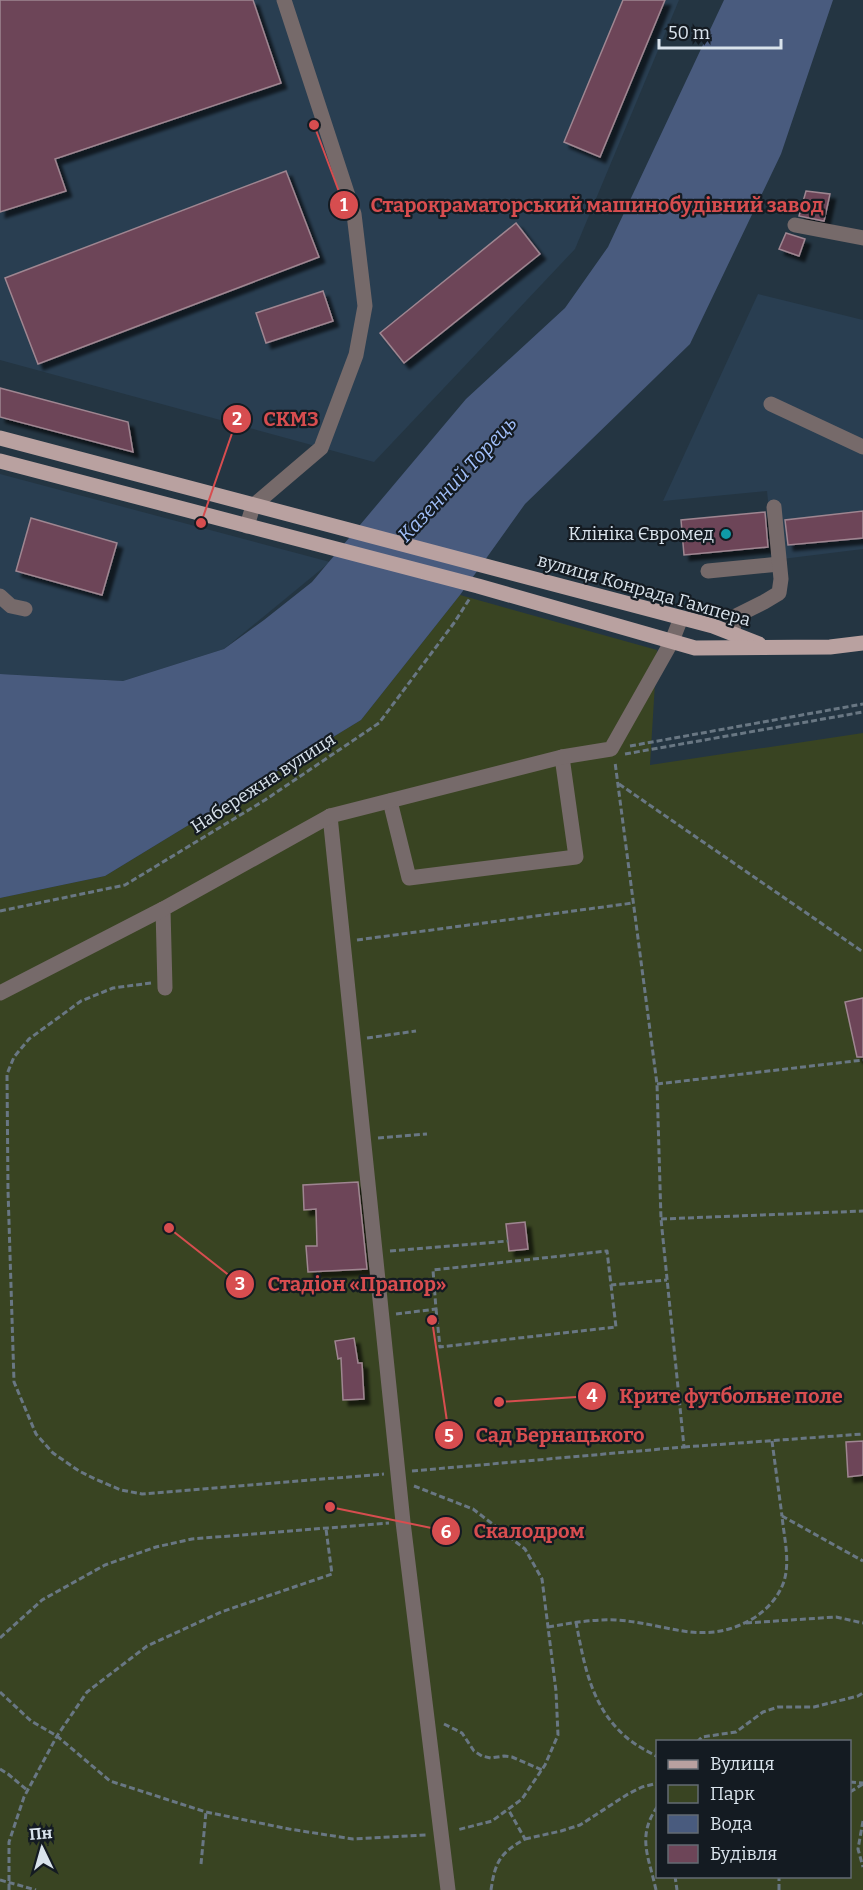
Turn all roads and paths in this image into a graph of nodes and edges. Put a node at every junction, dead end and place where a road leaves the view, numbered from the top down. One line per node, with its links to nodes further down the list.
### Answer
1 (284, 0): 8 (street)
2 (795, 225): 3 (street)
3 (863, 238)
4 (771, 404): 6 (street)
5 (0, 438): 8 (main road)
6 (863, 447)
7 (0, 460): 10 (main road)
8 (253, 506): 10 (street); 16 (main road, вулиця Конрада Гампера)
9 (774, 507): 11 (street)
10 (247, 526): 13 (main road, вулиця Конрада Гампера)
11 (779, 564): 12 (street); 17 (street)
12 (708, 571)
13 (478, 586): 18 (main road, вулиця Конрада Гампера); 30 (path, Набережна вулиця)
14 (0, 596): 15 (street)
15 (25, 609)
16 (681, 618): 17 (main road, вулиця Конрада Гампера); 18 (street)
17 (733, 634): 20 (main road, вулиця Конрада Гампера)
18 (672, 641): 20 (main road, вулиця Конрада Гампера); 23 (street)
19 (863, 643): 20 (main road, вулиця Конрада Гампера)
20 (770, 648)
21 (863, 704): 23 (path)
22 (863, 712): 25 (path)
23 (611, 749): 24 (street)
24 (562, 757): 26 (street); 26 (street)
25 (619, 784): 28 (path); 32 (path)
26 (390, 801): 27 (street)
27 (330, 816): 29 (street); 31 (street)
28 (634, 903): 31 (path); 38 (path)
29 (163, 909): 33 (street); 34 (street)
30 (0, 911)
31 (344, 942): 36 (street)
32 (863, 952)
33 (165, 984): 52 (path)
34 (0, 993)
35 (416, 1031): 36 (path)
36 (354, 1040): 40 (street)
37 (863, 1060): 38 (path)
38 (657, 1084): 42 (path)
39 (427, 1134): 40 (path)
40 (364, 1140): 44 (street)
41 (863, 1211): 42 (path)
42 (661, 1219): 45 (path)
43 (508, 1241): 44 (path)
44 (376, 1253): 48 (street)
45 (667, 1280): 46 (path); 51 (path)
46 (611, 1285): 47 (path); 47 (path)
47 (436, 1310): 48 (path)
48 (383, 1316): 52 (street)
49 (863, 1434): 50 (path)
50 (772, 1440): 51 (path); 53 (path)
51 (684, 1447): 52 (path)
52 (399, 1476): 54 (street); 60 (path)
53 (782, 1516): 56 (path); 59 (path)
54 (403, 1522): 55 (path); 64 (street)
55 (326, 1529): 61 (path); 65 (path)
56 (863, 1561)
57 (576, 1622): 59 (path); 60 (path); 67 (path)
58 (863, 1623): 59 (path)
59 (744, 1624)
60 (548, 1627): 69 (path)
61 (0, 1638)
62 (0, 1692): 65 (path)
63 (863, 1693): 66 (path)
64 (428, 1718): 69 (path); 76 (street)
65 (57, 1736): 71 (path); 74 (path)
66 (699, 1740)
67 (656, 1756)
68 (0, 1769): 71 (path)
69 (542, 1770): 73 (path)
70 (656, 1783): 77 (path)
71 (27, 1790): 81 (path)
72 (656, 1807): 85 (path)
73 (508, 1809): 76 (path); 77 (path)
74 (206, 1812): 76 (path); 78 (path)
75 (863, 1821): 79 (path)
76 (442, 1834): 83 (street)
77 (525, 1839): 84 (path)
78 (201, 1864)
79 (863, 1867)
80 (0, 1880): 82 (path)
81 (9, 1890)
82 (36, 1890)
83 (448, 1890)
84 (491, 1890)
85 (656, 1890)

